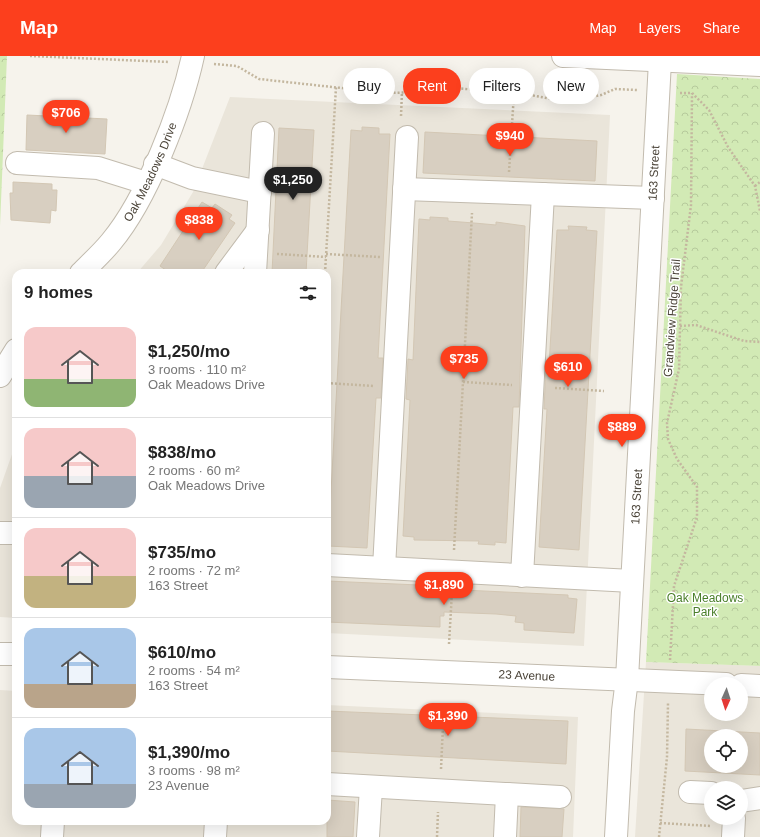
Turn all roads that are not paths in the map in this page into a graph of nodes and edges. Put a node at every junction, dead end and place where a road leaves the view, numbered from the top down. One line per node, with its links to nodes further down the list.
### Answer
1 (563, 56): 3 (street)
2 (201, 60): 8 (street, Oak Meadows Drive)
3 (660, 61): 4 (street); 12 (street, 163 Street)
4 (760, 65)
5 (263, 133): 10 (street)
6 (407, 137): 9 (street)
7 (17, 163): 8 (street)
8 (151, 174): 10 (street); 15 (street, Oak Meadows Drive)
9 (404, 189): 11 (street); 22 (street)
10 (260, 192): 13 (street)
11 (543, 194): 12 (street); 23 (street)
12 (653, 198): 24 (street, 163 Street)
13 (258, 230): 14 (street); 16 (street)
14 (256, 263)
15 (85, 269)
16 (229, 269)
17 (12, 356): 18 (street)
18 (0, 376)
19 (0, 533): 20 (street)
20 (12, 533)
21 (331, 566): 22 (street)
22 (384, 568): 23 (street)
23 (522, 576): 24 (street)
24 (632, 581): 28 (street, 163 Street)
25 (0, 654): 26 (street)
26 (12, 654)
27 (331, 667): 28 (street, 23 Avenue)
28 (626, 679): 29 (street, 23 Avenue); 45 (street, 163 Street)
29 (704, 683)
30 (748, 685): 31 (street)
31 (760, 686)
32 (331, 784): 33 (street)
33 (371, 787): 34 (street); 43 (street)
34 (507, 794): 35 (street); 44 (street)
35 (560, 797)
36 (760, 798): 37 (street)
37 (748, 800)
38 (53, 825): 41 (street)
39 (216, 825): 42 (street)
40 (734, 825): 46 (street)
41 (52, 837)
42 (215, 837)
43 (368, 837)
44 (505, 837)
45 (616, 837)
46 (733, 837)

